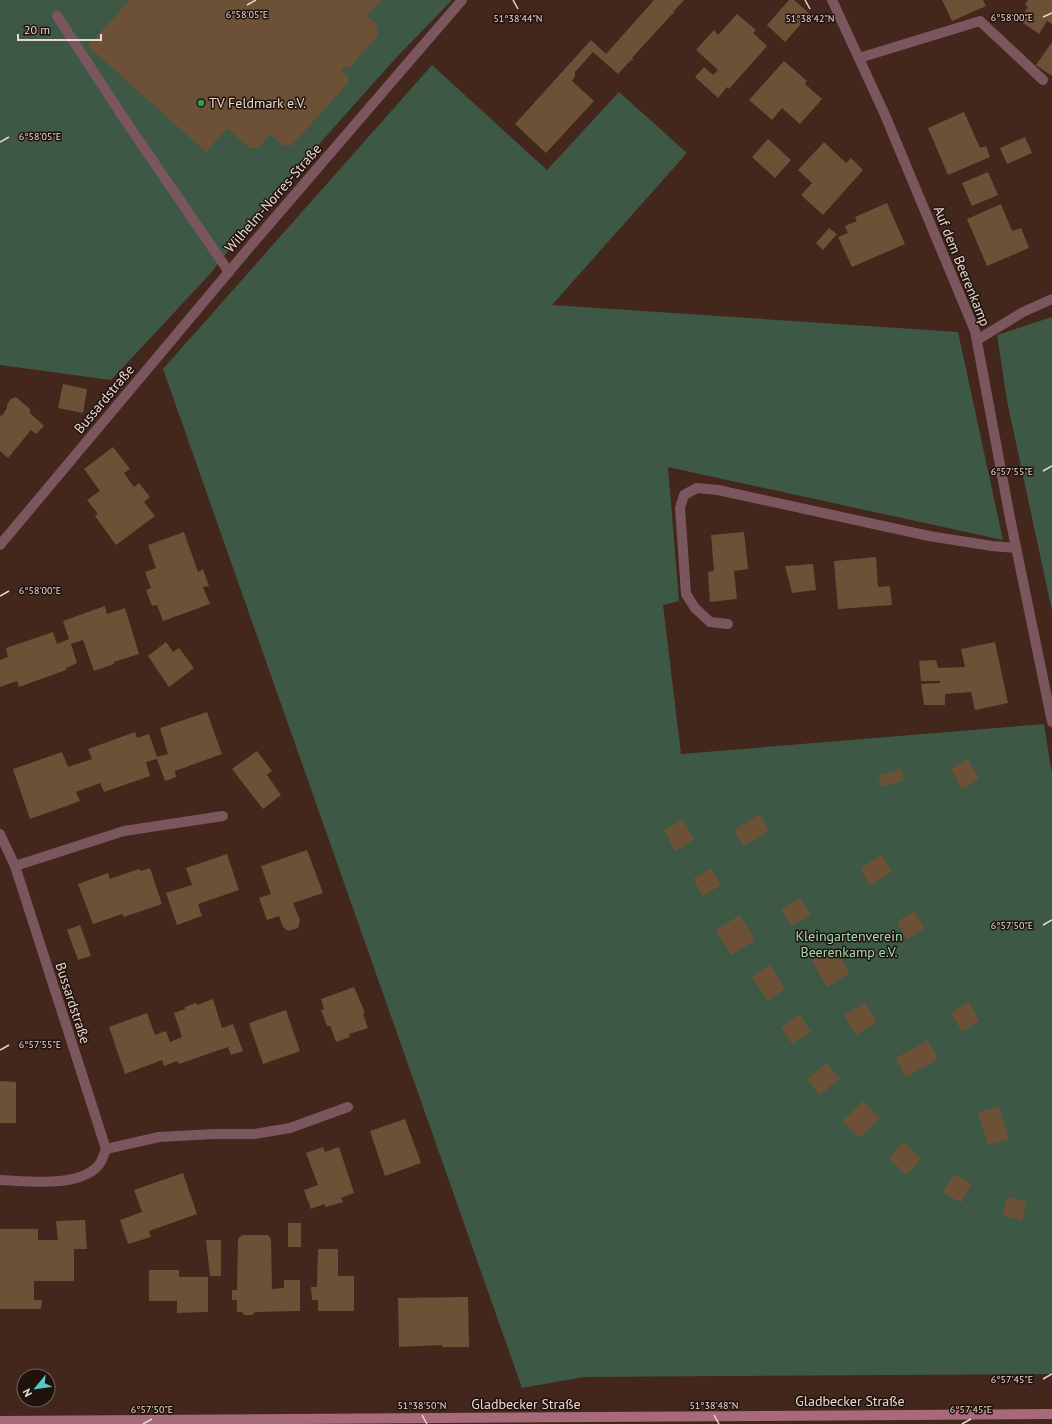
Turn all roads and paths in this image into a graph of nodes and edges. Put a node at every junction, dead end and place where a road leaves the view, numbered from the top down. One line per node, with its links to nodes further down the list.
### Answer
1 (462, 0): 6 (street, Wilhelm-Norres-Straße)
2 (832, 0): 4 (street, Auf dem Beerenkamp)
3 (57, 16): 6 (street, Wilhelm-Norres-Straße)
4 (859, 58): 5 (street); 8 (street, Auf dem Beerenkamp)
5 (1043, 80)
6 (229, 272): 9 (street, Bussardstraße)
7 (1052, 299): 8 (street)
8 (977, 340): 10 (street, Auf dem Beerenkamp)
9 (0, 545)
10 (1016, 548): 11 (street); 12 (street, Auf dem Beerenkamp)
11 (728, 624)
12 (1052, 722)
13 (223, 816): 15 (street)
14 (0, 834): 15 (street, Bussardstraße)
15 (14, 866): 17 (street, Bussardstraße)
16 (348, 1107): 17 (street)
17 (106, 1150): 18 (street)
18 (0, 1180)
19 (1052, 1414): 21 (main road, Gladbecker Straße)
20 (0, 1421): 21 (main road, Gladbecker Straße)
21 (582, 1421)

